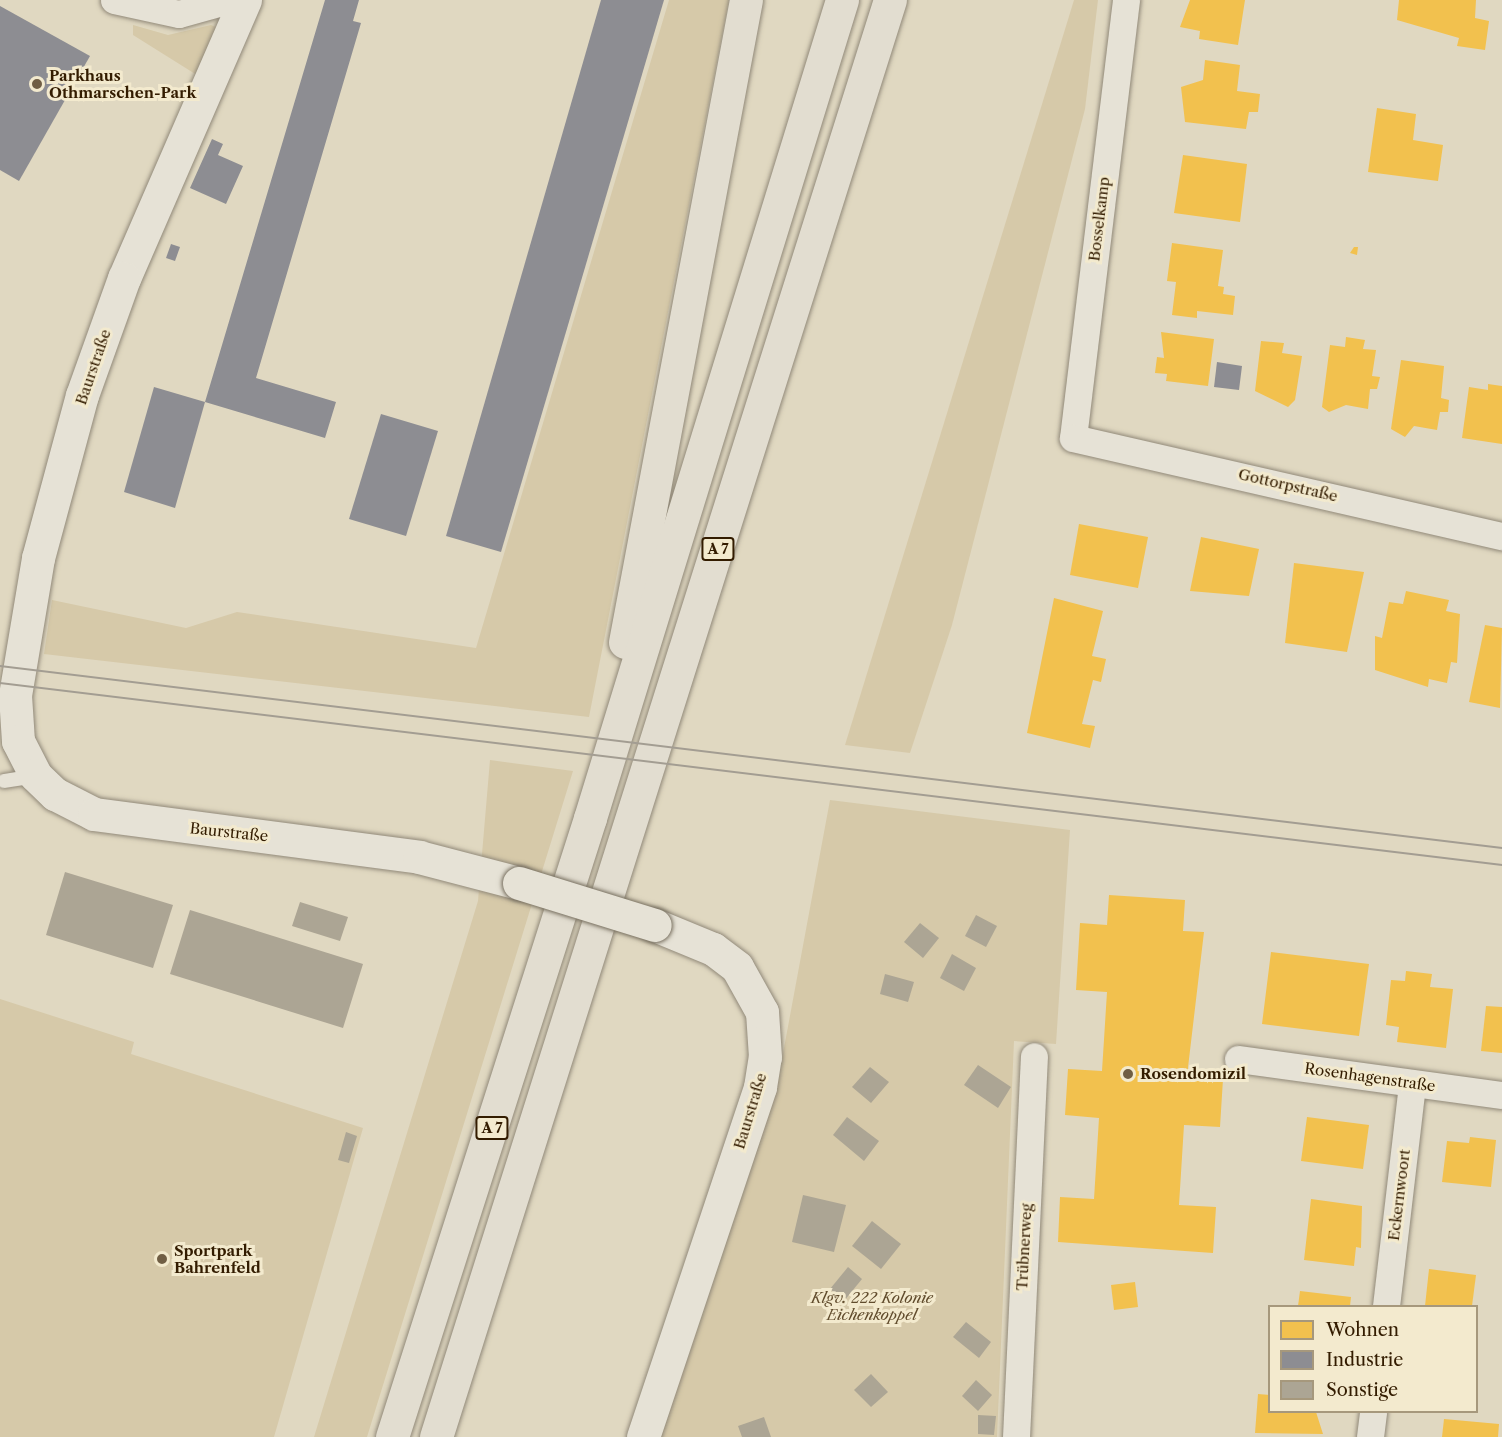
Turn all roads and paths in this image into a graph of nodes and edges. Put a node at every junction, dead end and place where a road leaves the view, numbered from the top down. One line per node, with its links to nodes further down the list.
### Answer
1 (229, 0): 7 (street)
2 (245, 0): 10 (main road, Baurstraße)
3 (746, 0): 12 (highway)
4 (842, 0): 12 (highway, A 7)
5 (890, 0): 20 (highway, A 7)
6 (1126, 0): 8 (street, Bosselkamp)
7 (125, 4)
8 (1072, 438): 9 (street, Gottorpstraße)
9 (1502, 536)
10 (35, 776): 11 (lane); 21 (main road, Baurstraße, bridge)
11 (4, 780)
12 (591, 818): 19 (highway, A 7)
13 (1034, 1056): 22 (street, Trübnerweg)
14 (1238, 1059): 15 (street, Rosenhagenstraße)
15 (1412, 1084): 16 (street, Rosenhagenstraße); 17 (street, Eckernwoort)
16 (1502, 1095)
17 (1386, 1305)
18 (1373, 1413): 23 (street)
19 (392, 1437)
20 (436, 1437)
21 (643, 1437)
22 (1016, 1437)
23 (1370, 1437)

